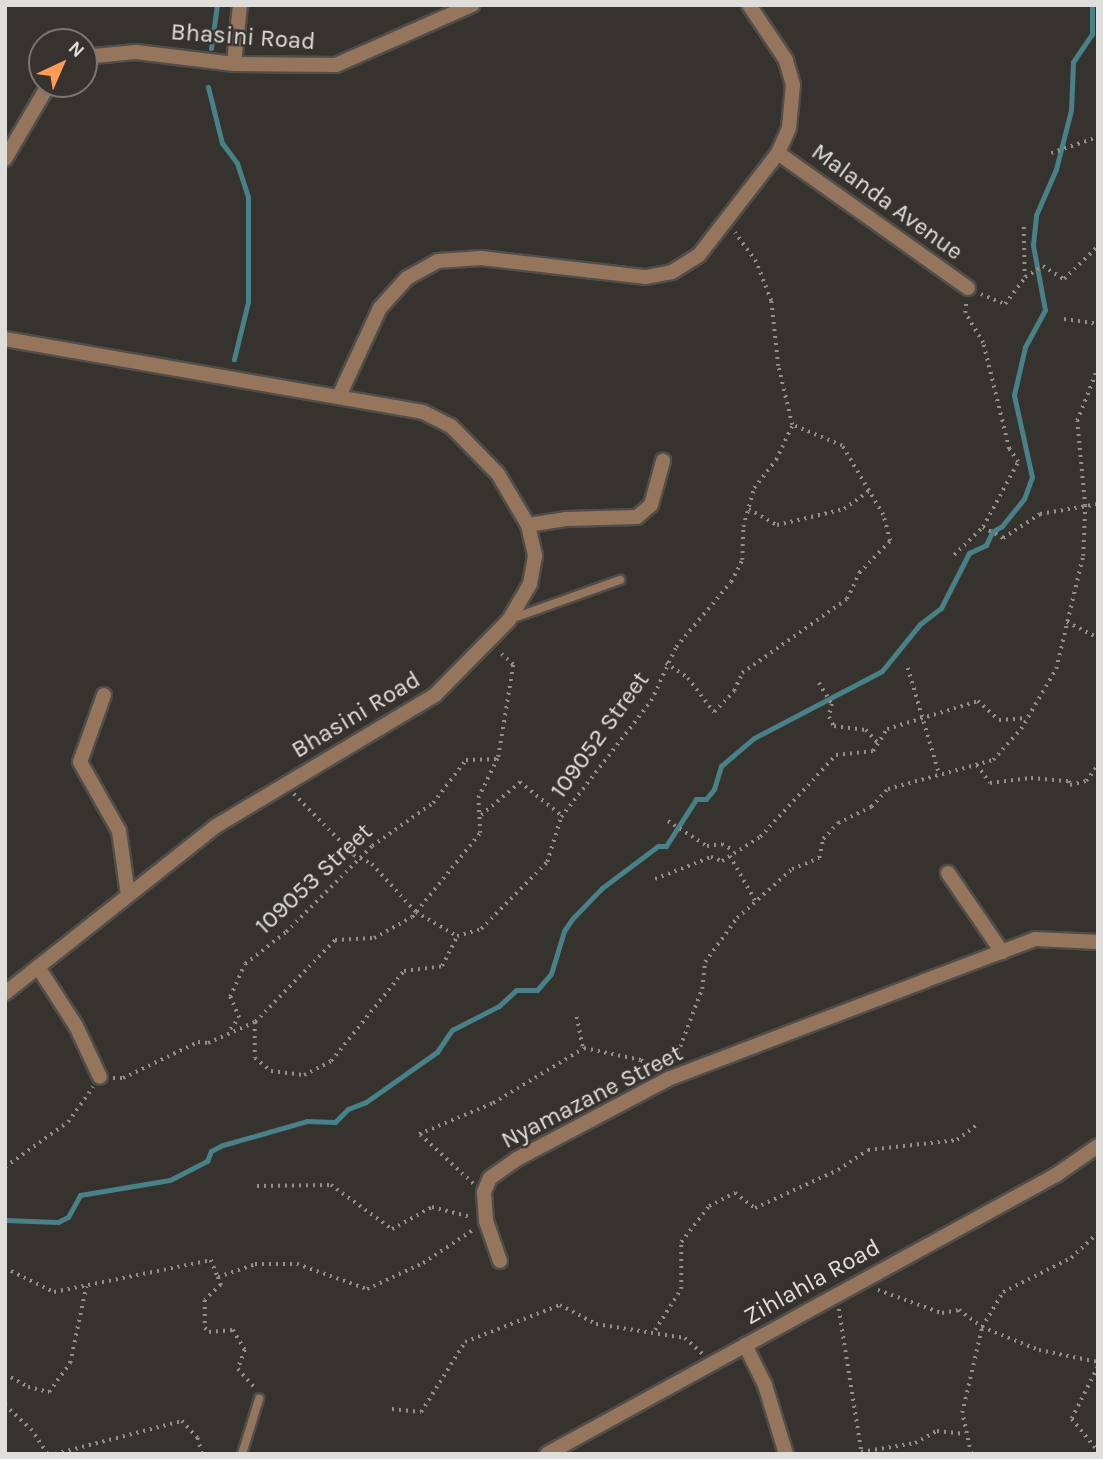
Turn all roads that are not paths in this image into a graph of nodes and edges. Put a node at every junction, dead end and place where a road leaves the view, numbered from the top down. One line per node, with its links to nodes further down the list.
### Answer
1 (240, 5): 5 (street)
2 (472, 5): 5 (street, Bhasini Road)
3 (750, 5): 7 (street)
4 (98, 56): 5 (street, Bhasini Road)
5 (234, 64)
6 (42, 98): 8 (street)
7 (778, 153): 9 (street, Malanda Avenue); 11 (street)
8 (5, 159)
9 (968, 288)
10 (5, 339): 11 (street, Bhasini Road)
11 (340, 394): 13 (street, Bhasini Road)
12 (663, 461): 13 (street)
13 (528, 525): 15 (street, Bhasini Road)
14 (620, 580): 15 (lane)
15 (509, 620): 18 (street, Bhasini Road)
16 (104, 695): 18 (street)
17 (948, 873): 20 (street)
18 (128, 895): 21 (street, Bhasini Road)
19 (1098, 942): 20 (street, Nyamazane Street)
20 (1002, 952): 25 (street, Nyamazane Street)
21 (38, 967): 22 (street, Bhasini Road); 23 (street)
22 (5, 993)
23 (100, 1077)
24 (1098, 1146): 26 (street, Zihlahla Road)
25 (500, 1261)
26 (745, 1345): 29 (street, Zihlahla Road); 30 (street)
27 (259, 1399): 28 (lane)
28 (242, 1454)
29 (547, 1454)
30 (786, 1454)

